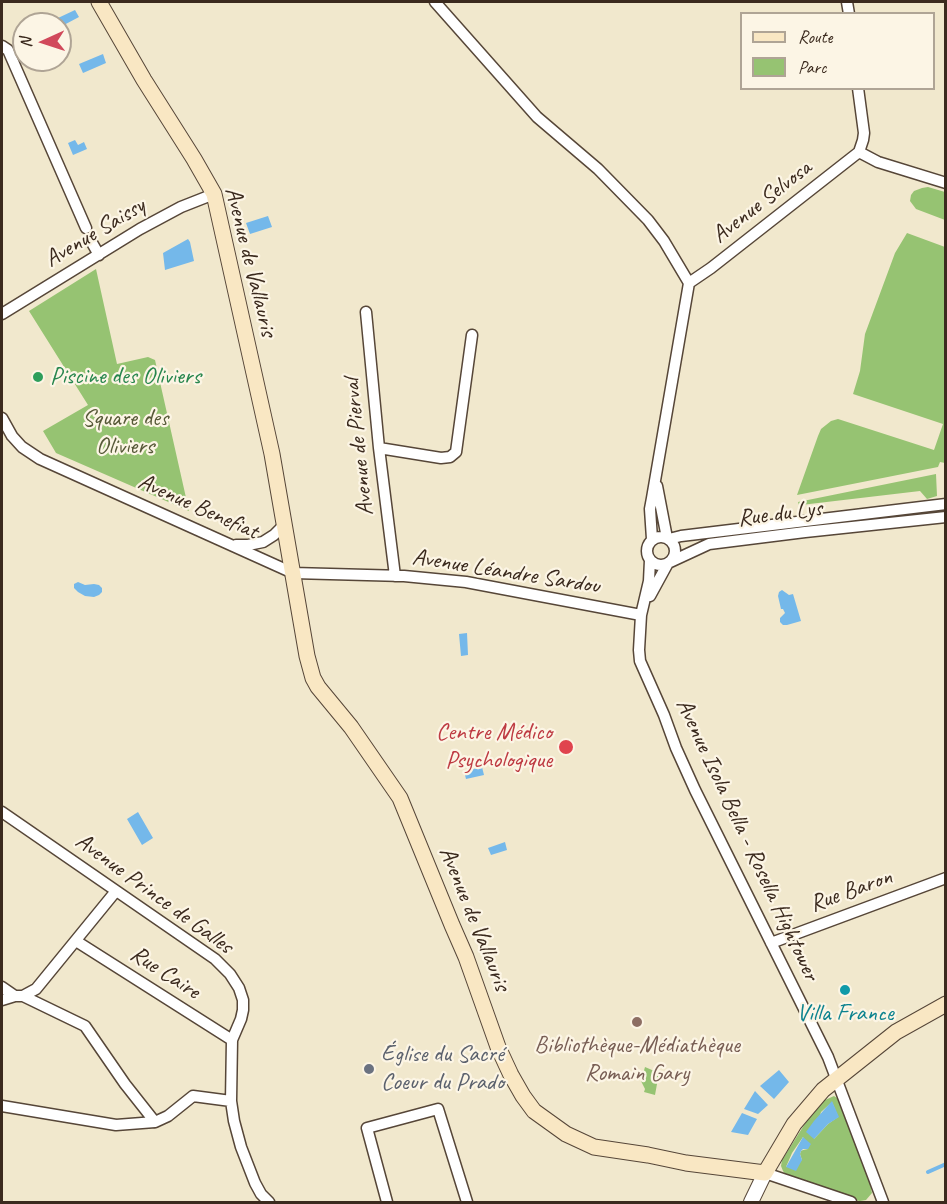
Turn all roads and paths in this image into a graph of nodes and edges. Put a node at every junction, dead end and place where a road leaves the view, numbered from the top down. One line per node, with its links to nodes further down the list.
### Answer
1 (99, 2): 7 (main road, Avenue de Vallauris)
2 (435, 2): 11 (street)
3 (2, 46): 8 (street)
4 (858, 90): 5 (street)
5 (859, 152): 6 (street); 11 (street, Avenue Selvosa)
6 (945, 183)
7 (214, 194): 10 (street, Avenue Saissy); 22 (main road, Avenue de Vallauris)
8 (86, 228)
9 (91, 241): 10 (street)
10 (99, 255): 13 (street, Avenue Saissy)
11 (689, 283): 17 (street)
12 (366, 312): 16 (street, Avenue de Pierval)
13 (2, 314)
14 (472, 335): 16 (street)
15 (2, 418): 25 (street, Avenue Benefiat)
16 (380, 448): 29 (street, Avenue de Pierval)
17 (656, 474): 23 (street); 24 (street)
18 (945, 504): 19 (street, Rue du Lys)
19 (899, 509): 21 (street); 23 (street, Rue du Lys)
20 (945, 517): 21 (street, Rue du Lys)
21 (901, 521): 27 (street, Rue du Lys)
22 (284, 525): 25 (street); 28 (main road, Avenue de Vallauris)
23 (668, 538): 24 (street); 27 (street)
24 (652, 539): 26 (street)
25 (230, 545): 28 (street, Avenue Benefiat)
26 (651, 560): 27 (street); 30 (street, Avenue Isola Bella - Rosella Hightower)
27 (668, 563): 30 (street, Avenue Isola Bella - Rosella Hightower)
28 (293, 573): 29 (street, Avenue Léandre Sardou); 45 (main road, Avenue de Vallauris)
29 (395, 576): 30 (street, Avenue Léandre Sardou)
30 (641, 615): 35 (street, Avenue Isola Bella - Rosella Hightower)
31 (2, 812): 33 (street, Avenue Prince de Galles)
32 (945, 878): 35 (street, Rue Baron)
33 (116, 891): 34 (street); 40 (street, Avenue Prince de Galles)
34 (76, 941): 37 (street); 40 (street, Rue Caire)
35 (771, 943): 41 (street, Avenue Isola Bella - Rosella Hightower)
36 (2, 987): 37 (street)
37 (19, 996): 38 (street); 44 (street)
38 (2, 999)
39 (945, 1004): 41 (main road)
40 (231, 1040): 42 (street, Avenue Prince de Galles)
41 (837, 1078): 45 (main road); 51 (street, Avenue Isola Bella - Rosella Hightower)
42 (231, 1101): 44 (street); 46 (street, Avenue Prince de Galles)
43 (2, 1106): 44 (street)
44 (155, 1122)
45 (765, 1173): 49 (street); 50 (street)
46 (269, 1203)
47 (387, 1203): 48 (street)
48 (467, 1203)
49 (751, 1203)
50 (851, 1203)
51 (883, 1203)

